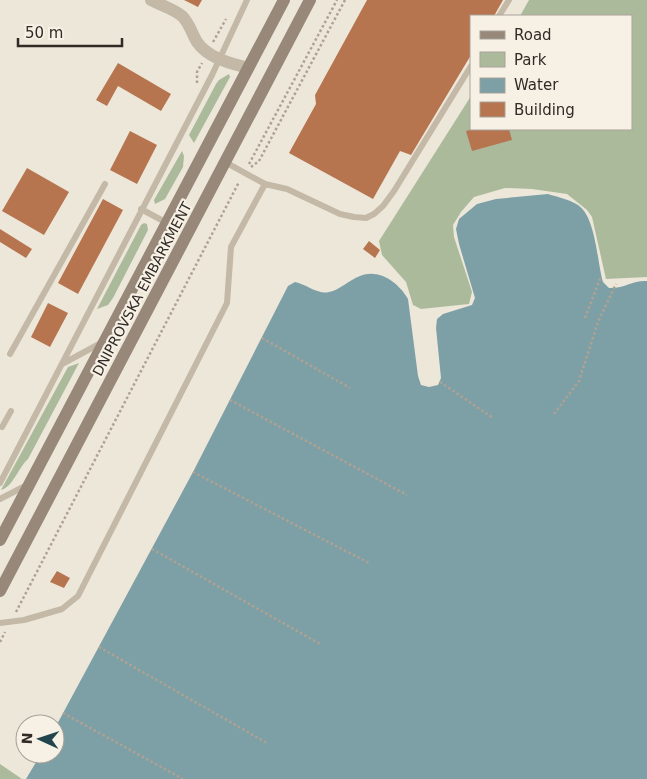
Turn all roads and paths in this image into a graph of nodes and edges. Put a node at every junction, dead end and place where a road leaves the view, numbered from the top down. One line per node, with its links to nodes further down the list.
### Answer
1 (151, 0): 10 (street)
2 (247, 0): 10 (lane)
3 (284, 0): 11 (main road, DNIPROVSKA EMBARKMENT)
4 (310, 0): 13 (main road, DNIPROVSKA EMBARKMENT)
5 (338, 0): 14 (path)
6 (345, 0): 14 (path)
7 (509, 0): 8 (lane)
8 (501, 15)
9 (226, 18): 10 (path)
10 (214, 56): 11 (street); 17 (lane)
11 (248, 68): 18 (main road, DNIPROVSKA EMBARKMENT)
12 (470, 68): 16 (lane)
13 (225, 162): 14 (lane); 41 (main road, DNIPROVSKA EMBARKMENT)
14 (244, 173): 16 (lane); 43 (path)
15 (105, 184): 24 (lane)
16 (265, 184): 43 (lane)
17 (141, 209): 18 (lane); 25 (lane)
18 (167, 223): 23 (main road, DNIPROVSKA EMBARKMENT)
19 (601, 276): 21 (path)
20 (616, 284): 30 (path)
21 (586, 318)
22 (262, 338): 27 (path)
23 (105, 342): 25 (lane); 35 (main road, DNIPROVSKA EMBARKMENT)
24 (10, 354)
25 (63, 363): 34 (lane)
26 (440, 382): 31 (path)
27 (350, 388)
28 (230, 400): 36 (path)
29 (11, 411): 32 (lane)
30 (554, 414)
31 (493, 418)
32 (2, 427)
33 (193, 472): 40 (path)
34 (0, 483)
35 (30, 483): 37 (lane); 38 (main road, DNIPROVSKA EMBARKMENT)
36 (407, 496)
37 (0, 500)
38 (0, 540)
39 (152, 549): 45 (path)
40 (369, 563)
41 (0, 591)
42 (0, 623): 43 (lane)
43 (10, 623): 44 (path)
44 (0, 642)
45 (322, 645)
46 (99, 647): 48 (path)
47 (63, 713): 49 (path)
48 (267, 742)
49 (183, 779)

